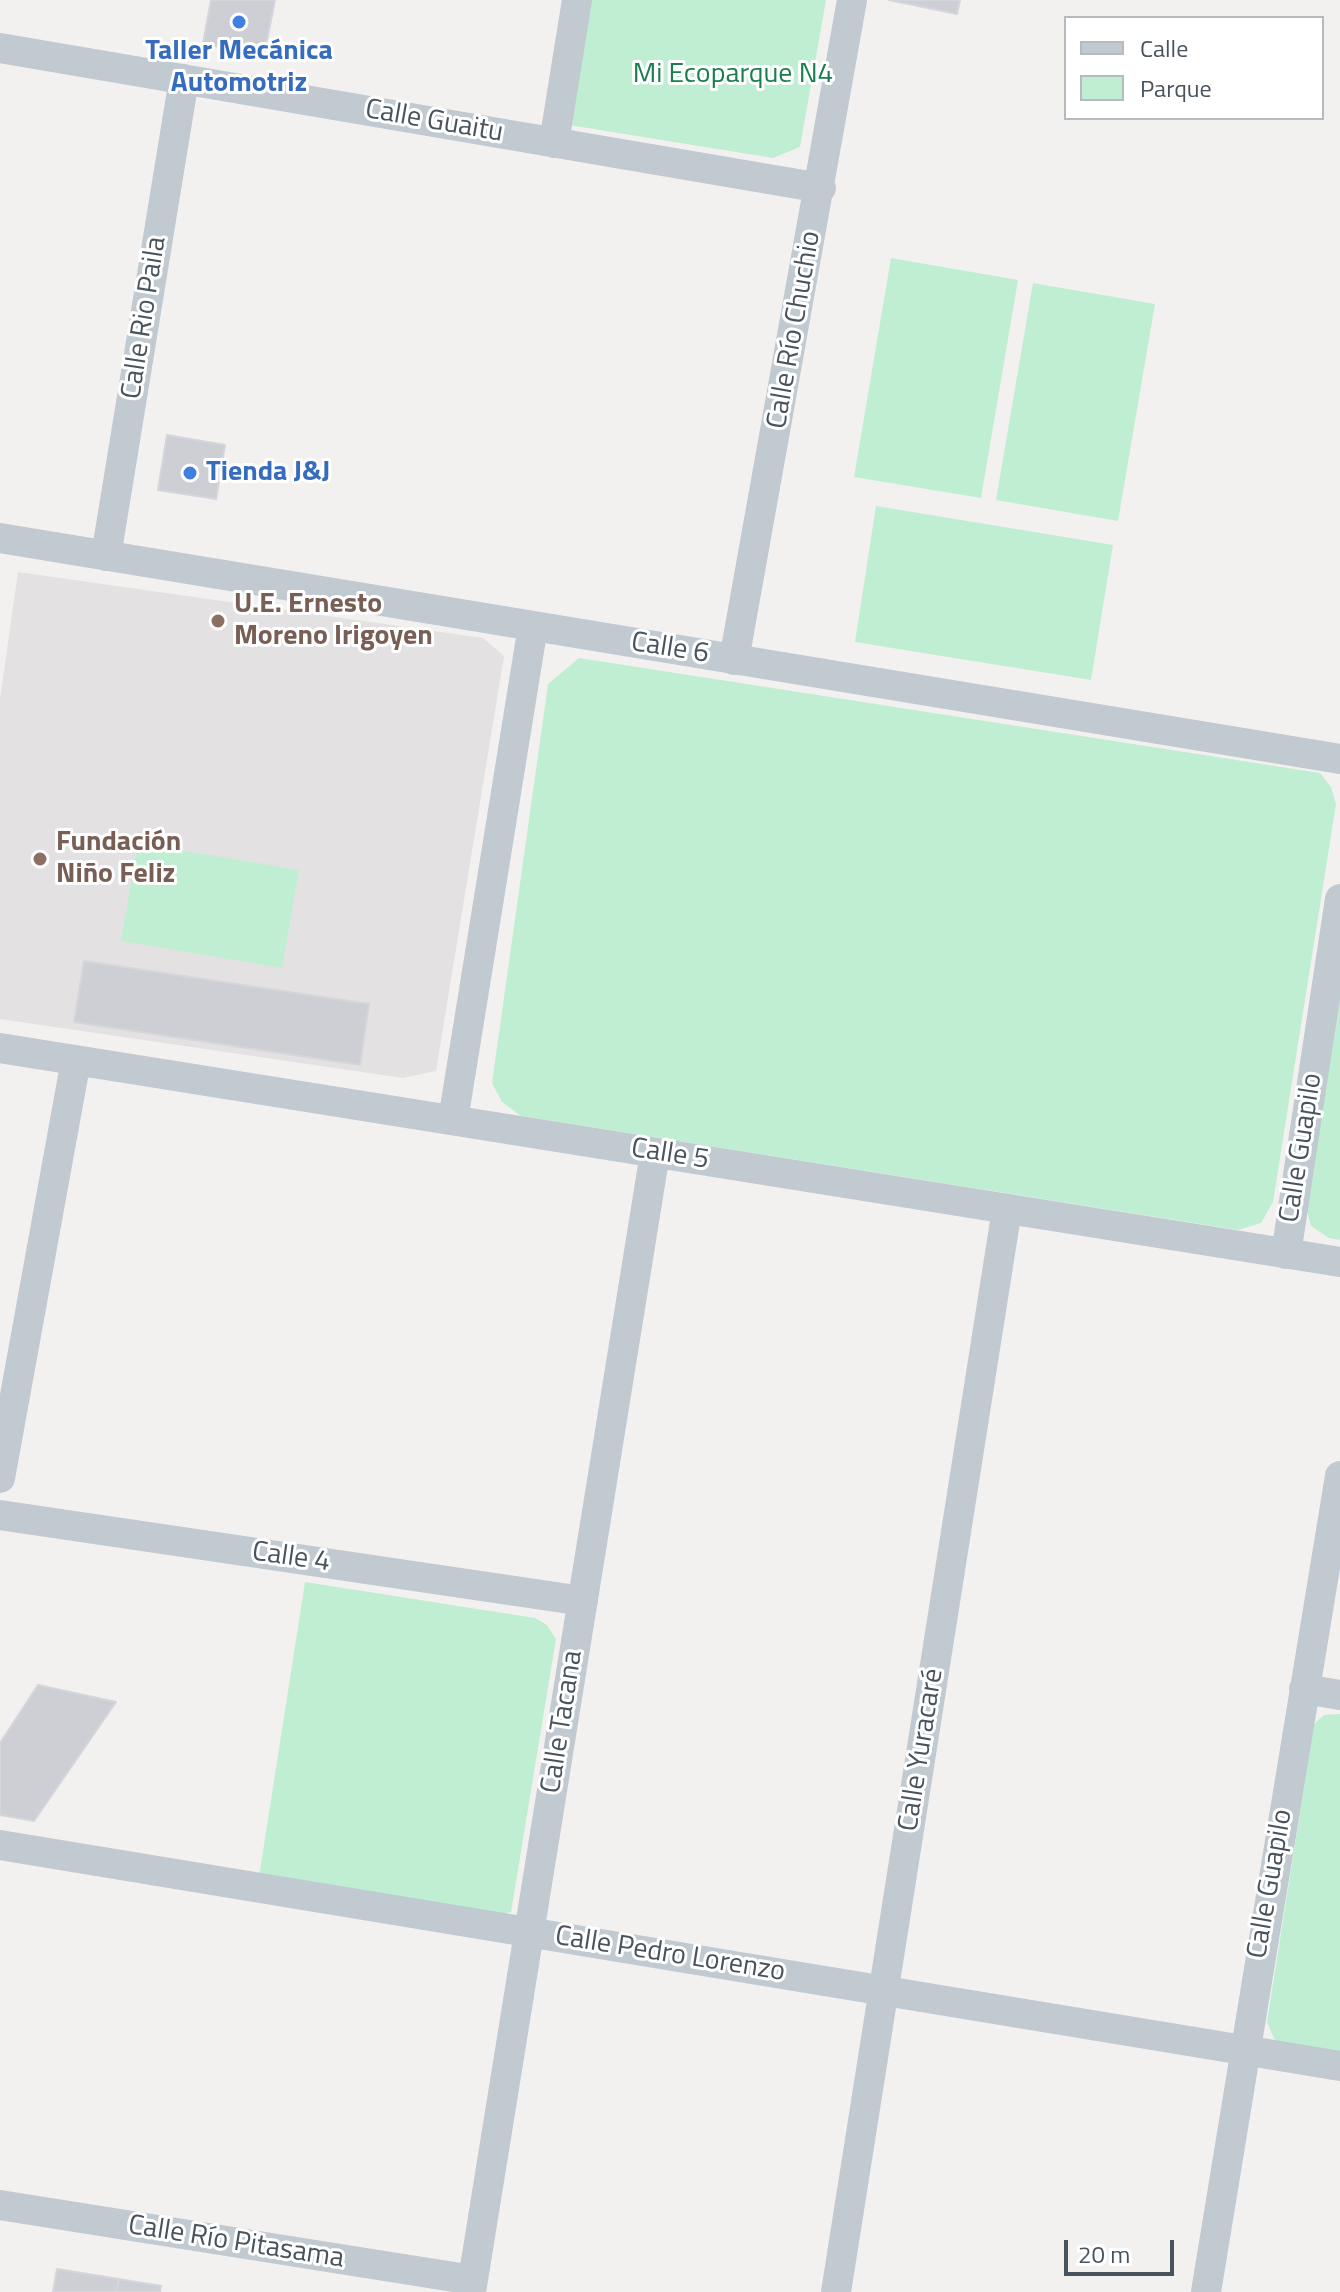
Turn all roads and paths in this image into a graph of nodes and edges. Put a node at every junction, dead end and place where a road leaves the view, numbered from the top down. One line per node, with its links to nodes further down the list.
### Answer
1 (577, 0): 5 (street)
2 (852, 0): 6 (street, Calle Río Chuchio)
3 (0, 48): 4 (street, Calle Guaitu)
4 (184, 79): 5 (street, Calle Guaitu); 8 (street, Calle Rio Paila)
5 (554, 143): 6 (street, Calle Guaitu)
6 (821, 188): 10 (street, Calle Río Chuchio)
7 (0, 538): 8 (street, Calle 6)
8 (106, 556): 9 (street, Calle 6)
9 (533, 626): 10 (street, Calle 6); 15 (street)
10 (734, 660): 11 (street, Calle 6)
11 (1340, 759)
12 (1340, 899): 18 (street, Calle Guapilo)
13 (0, 1048): 14 (street, Calle 5)
14 (76, 1060): 15 (street, Calle 5); 21 (street)
15 (453, 1120): 16 (street, Calle 5)
16 (655, 1153): 17 (street, Calle 5); 23 (street, Calle Tacana)
17 (1007, 1209): 18 (street, Calle 5); 28 (street, Calle Yuracaré)
18 (1286, 1254): 19 (street, Calle 5)
19 (1340, 1262)
20 (1340, 1476): 24 (street, Calle Guapilo)
21 (0, 1478)
22 (0, 1515): 23 (street, Calle 4)
23 (583, 1601): 27 (street, Calle Tacana)
24 (1304, 1689): 25 (street); 29 (street, Calle Guapilo)
25 (1340, 1695)
26 (0, 1845): 27 (street, Calle Pedro Lorenzo)
27 (529, 1932): 28 (street, Calle Pedro Lorenzo); 32 (street, Calle Tacana)
28 (884, 1991): 29 (street, Calle Pedro Lorenzo); 33 (street, Calle Yuracaré)
29 (1243, 2050): 30 (street, Calle Pedro Lorenzo); 34 (street, Calle Guapilo)
30 (1340, 2066)
31 (0, 2205): 32 (street, Calle Río Pitasama)
32 (472, 2286)
33 (836, 2292)
34 (1206, 2292)

